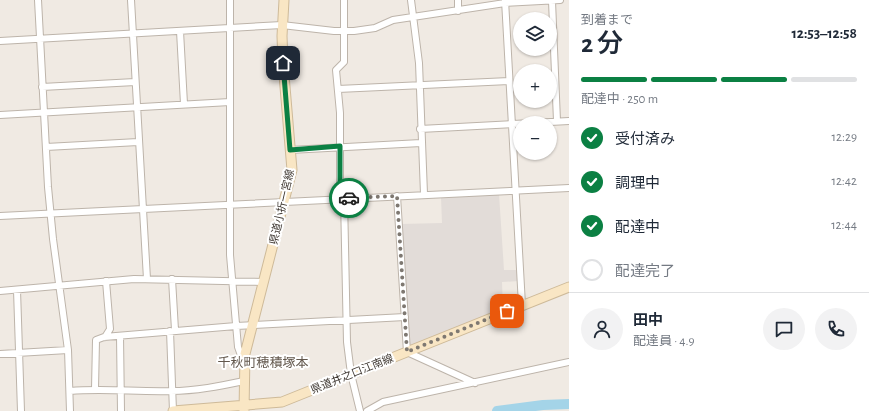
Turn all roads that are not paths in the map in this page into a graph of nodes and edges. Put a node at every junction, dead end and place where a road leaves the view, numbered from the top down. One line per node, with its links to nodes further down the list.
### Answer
1 (38, 0): 18 (street)
2 (131, 0): 17 (street)
3 (230, 0): 14 (street)
4 (284, 0): 13 (main road, 県道小折一宮線)
5 (344, 0): 16 (street)
6 (411, 0): 12 (street)
7 (458, 0): 11 (street)
8 (560, 0): 10 (street)
9 (505, 1): 10 (street); 11 (street); 20 (street)
10 (552, 1): 30 (street)
11 (458, 11): 12 (street)
12 (412, 18): 16 (street); 22 (street)
13 (282, 25): 14 (street); 16 (street); 39 (main road, 県道小折一宮線)
14 (230, 29): 15 (street); 25 (street)
15 (180, 31): 17 (street); 26 (street)
16 (344, 31): 24 (street)
17 (132, 34): 18 (street); 21 (street)
18 (41, 39): 19 (street); 23 (street)
19 (0, 41)
20 (509, 81): 22 (street); 33 (street)
21 (135, 82): 23 (street); 27 (street)
22 (419, 86): 24 (street); 34 (street)
23 (42, 87): 28 (street)
24 (338, 89): 37 (street)
25 (230, 102): 26 (street); 46 (street)
26 (184, 104): 27 (street)
27 (136, 107): 28 (street); 35 (street)
28 (44, 112): 29 (street); 38 (street)
29 (0, 115)
30 (557, 116)
31 (557, 121): 32 (street)
32 (569, 121)
33 (511, 123): 34 (street); 41 (street)
34 (420, 129): 36 (street)
35 (138, 142): 38 (street); 47 (street)
36 (421, 143): 37 (street); 42 (street)
37 (340, 146): 39 (street); 44 (street)
38 (46, 147): 48 (street)
39 (290, 150): 45 (main road, 県道小折一宮線)
40 (569, 188): 41 (street)
41 (514, 191): 42 (street); 59 (street)
42 (424, 194): 43 (street)
43 (397, 196): 44 (street); 60 (street)
44 (342, 198): 45 (street); 61 (street)
45 (284, 203): 46 (street); 54 (main road, 県道小折一宮線)
46 (231, 204): 47 (street); 53 (street)
47 (142, 209): 48 (street); 50 (street)
48 (51, 214): 49 (street); 55 (street)
49 (0, 216)
50 (147, 279): 51 (street); 52 (street)
51 (172, 279): 53 (street); 64 (street)
52 (106, 281): 55 (street); 66 (street)
53 (232, 281): 54 (street); 63 (street)
54 (264, 282): 62 (main road, 県道小折一宮線)
55 (59, 287): 57 (street); 67 (street)
56 (569, 287): 59 (main road, 県道井之口江南線)
57 (17, 290): 58 (street); 69 (street)
58 (0, 291)
59 (522, 305): 68 (main road, 県道井之口江南線)
60 (405, 317): 61 (street); 68 (street)
61 (346, 321): 62 (street); 73 (street)
62 (251, 325): 63 (street); 72 (main road, 県道小折一宮線)
63 (236, 326): 64 (street); 72 (street)
64 (173, 331): 65 (street); 79 (street)
65 (120, 336): 66 (street); 78 (street)
66 (105, 337): 76 (street)
67 (68, 350): 69 (street); 77 (street)
68 (407, 352): 73 (main road, 県道井之口江南線); 75 (street)
69 (20, 353): 70 (street); 81 (street)
70 (0, 354)
71 (569, 362): 75 (street)
72 (244, 365): 74 (main road, 県道小折一宮線)
73 (351, 374): 80 (main road, 県道井之口江南線); 85 (street)
74 (244, 382): 79 (street); 80 (main road, 県道小折一宮線)
75 (475, 383): 86 (street)
76 (95, 390): 77 (street); 78 (street)
77 (70, 391): 82 (street)
78 (121, 391): 79 (street); 83 (street)
79 (172, 392): 84 (street)
80 (244, 409): 84 (main road, 県道井之口江南線)
81 (21, 411)
82 (70, 411)
83 (121, 411)
84 (173, 411)
85 (360, 411)
86 (367, 411)

